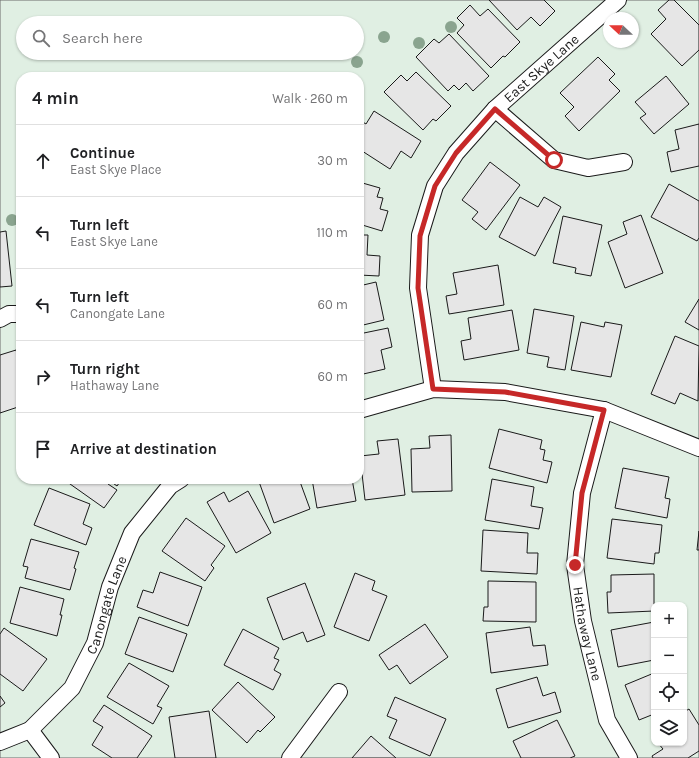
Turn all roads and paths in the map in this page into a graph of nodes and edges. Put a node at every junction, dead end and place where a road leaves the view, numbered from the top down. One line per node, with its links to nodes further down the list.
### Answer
1 (618, 0): 2 (street, East Skye Lane)
2 (495, 109): 3 (street); 6 (street, East Skye Lane)
3 (624, 162)
4 (16, 314): 5 (street)
5 (0, 319)
6 (433, 389): 7 (street); 8 (street)
7 (364, 409)
8 (604, 410): 9 (street); 16 (street, Hathaway Lane)
9 (699, 448)
10 (173, 484): 12 (street, Canongate Lane)
11 (339, 692): 15 (street)
12 (30, 730): 13 (street); 14 (street)
13 (0, 742)
14 (51, 758)
15 (290, 758)
16 (629, 758)

